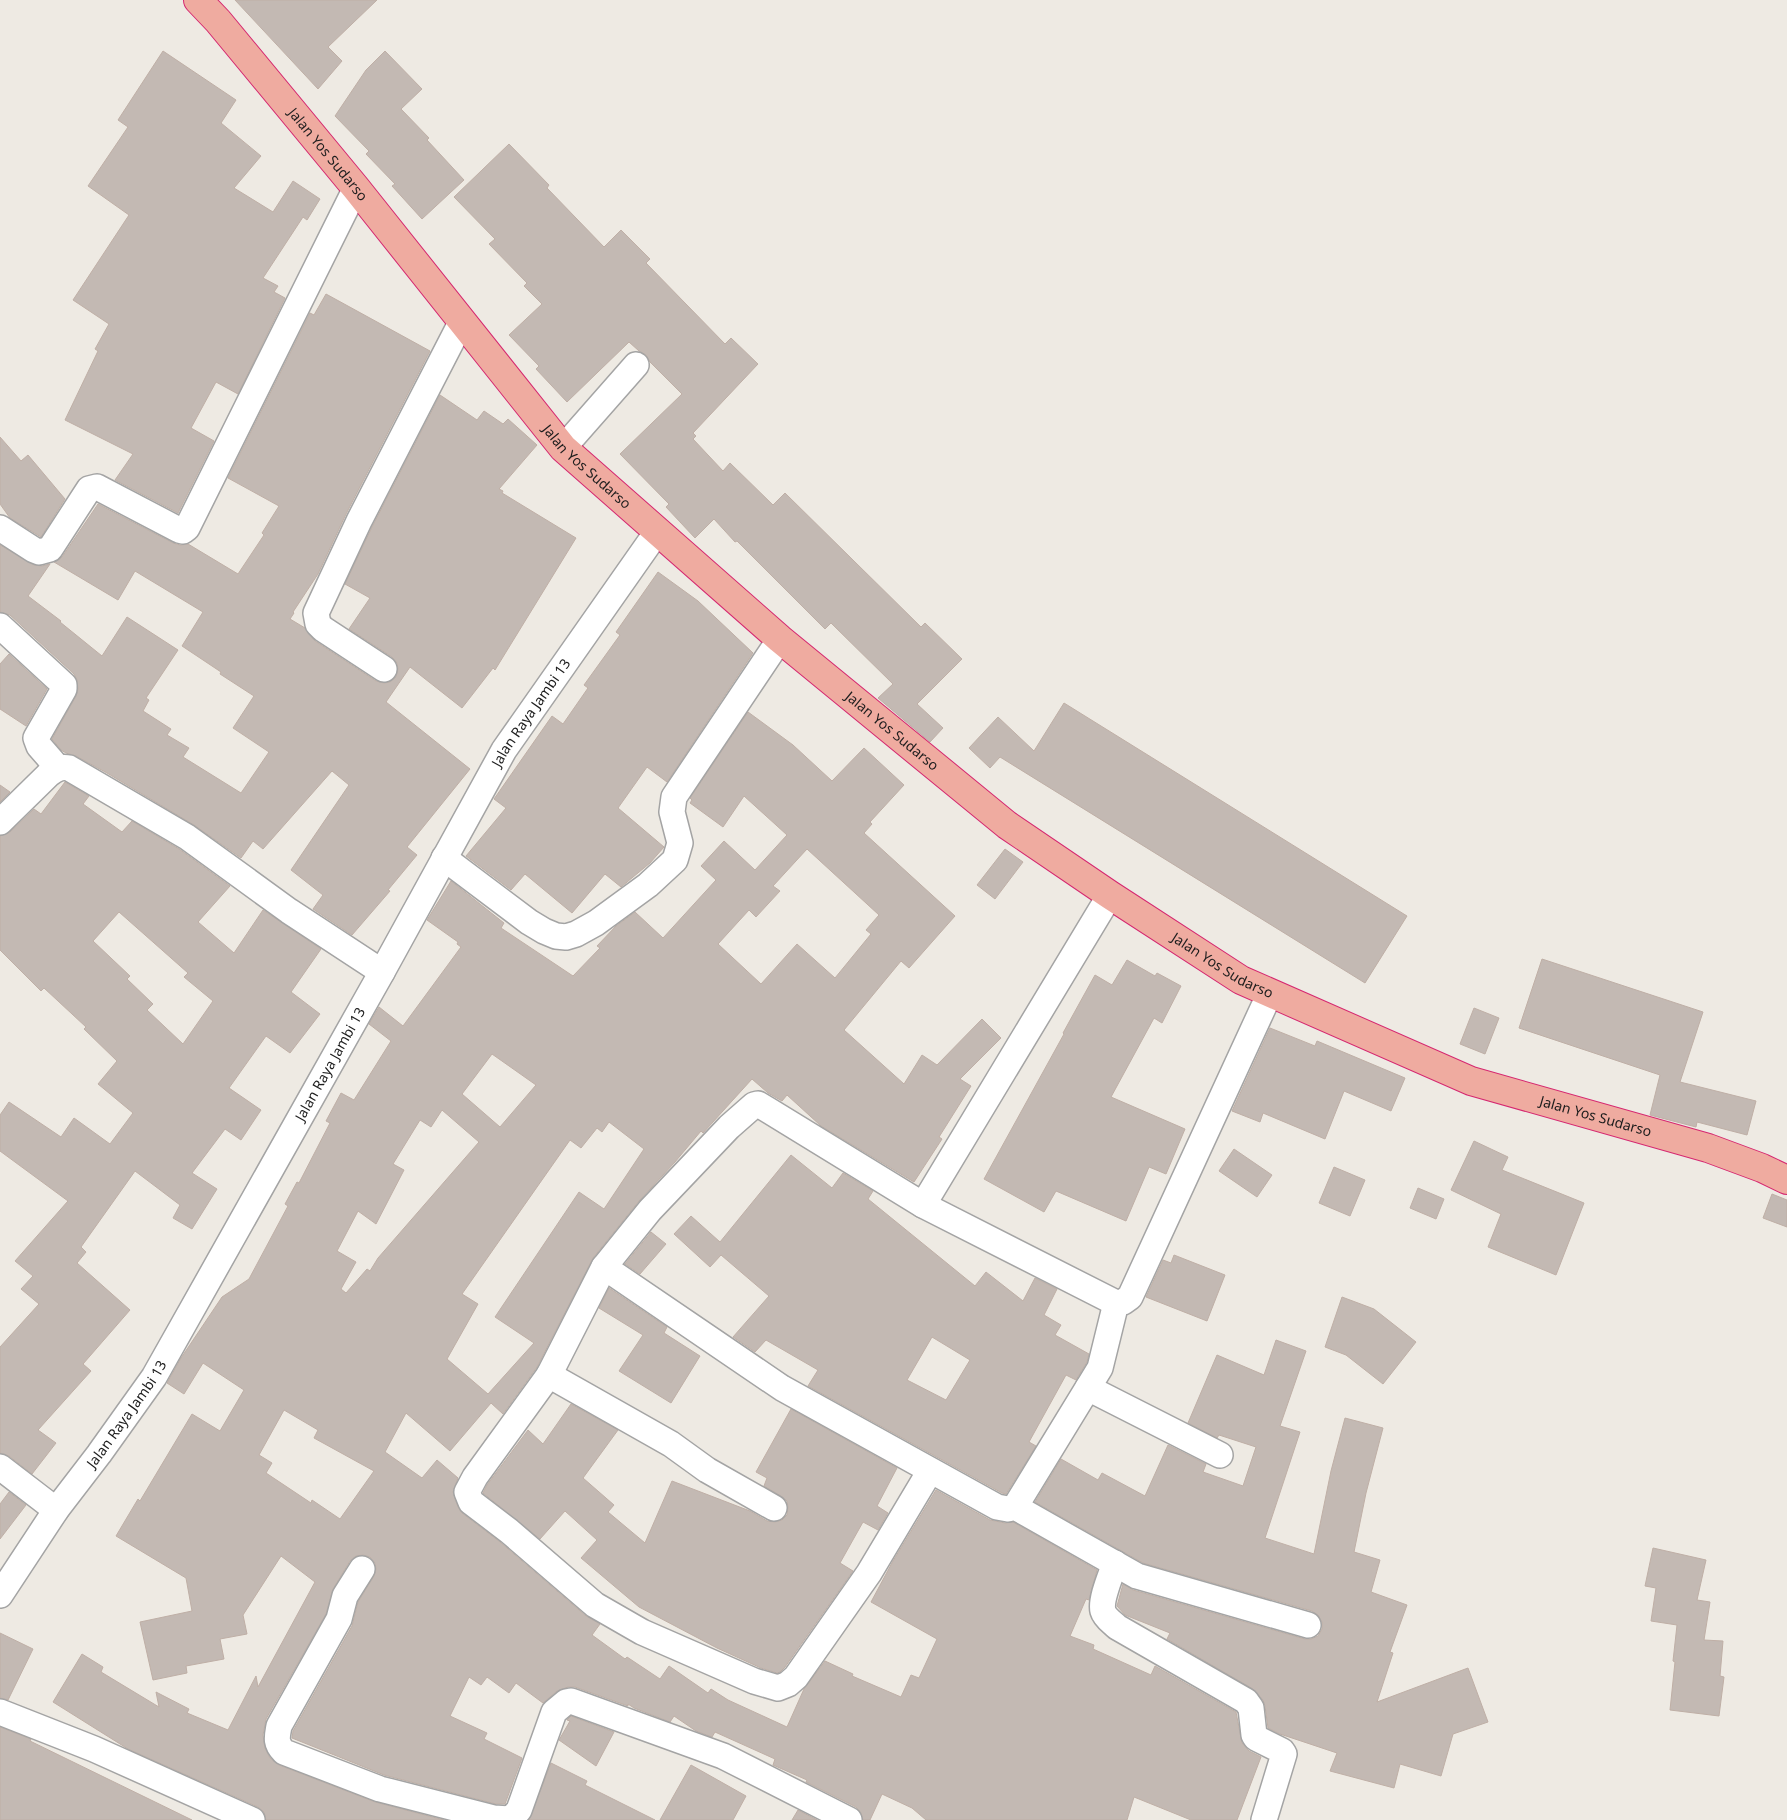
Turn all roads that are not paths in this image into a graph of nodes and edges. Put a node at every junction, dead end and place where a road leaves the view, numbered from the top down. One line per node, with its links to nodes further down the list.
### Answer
1 (198, 0): 2 (highway, Jalan Yos Sudarso)
2 (356, 188): 3 (highway, Jalan Yos Sudarso); 6 (street)
3 (462, 321): 5 (highway, Jalan Yos Sudarso); 10 (street)
4 (636, 365): 5 (street)
5 (563, 448): 7 (highway, Jalan Yos Sudarso)
6 (0, 528)
7 (657, 532): 9 (highway, Jalan Yos Sudarso); 13 (street, Jalan Raya Jambi 13)
8 (0, 626): 11 (street)
9 (780, 639): 13 (street); 14 (highway, Jalan Yos Sudarso)
10 (384, 669)
11 (58, 768): 12 (street); 15 (street)
12 (0, 822)
13 (444, 858): 15 (street, Jalan Raya Jambi 13)
14 (1110, 894): 16 (highway, Jalan Yos Sudarso); 18 (street)
15 (382, 972): 28 (street, Jalan Raya Jambi 13)
16 (1270, 993): 17 (highway, Jalan Yos Sudarso); 20 (street)
17 (1787, 1180)
18 (924, 1205): 19 (street); 20 (street)
19 (604, 1267): 21 (street); 25 (street)
20 (1116, 1303): 22 (street)
21 (549, 1374): 25 (street); 27 (street)
22 (1088, 1388): 23 (street); 26 (street)
23 (1220, 1456)
24 (0, 1467): 28 (street)
25 (930, 1471): 26 (street)
26 (1015, 1507): 29 (street)
27 (774, 1508)
28 (56, 1510): 31 (street, Jalan Raya Jambi 13)
29 (1115, 1563): 32 (street); 37 (street)
30 (362, 1569): 34 (street)
31 (0, 1595)
32 (1308, 1625)
33 (0, 1712): 35 (street)
34 (482, 1817): 36 (street)
35 (252, 1820)
36 (849, 1820)
37 (1264, 1820)

